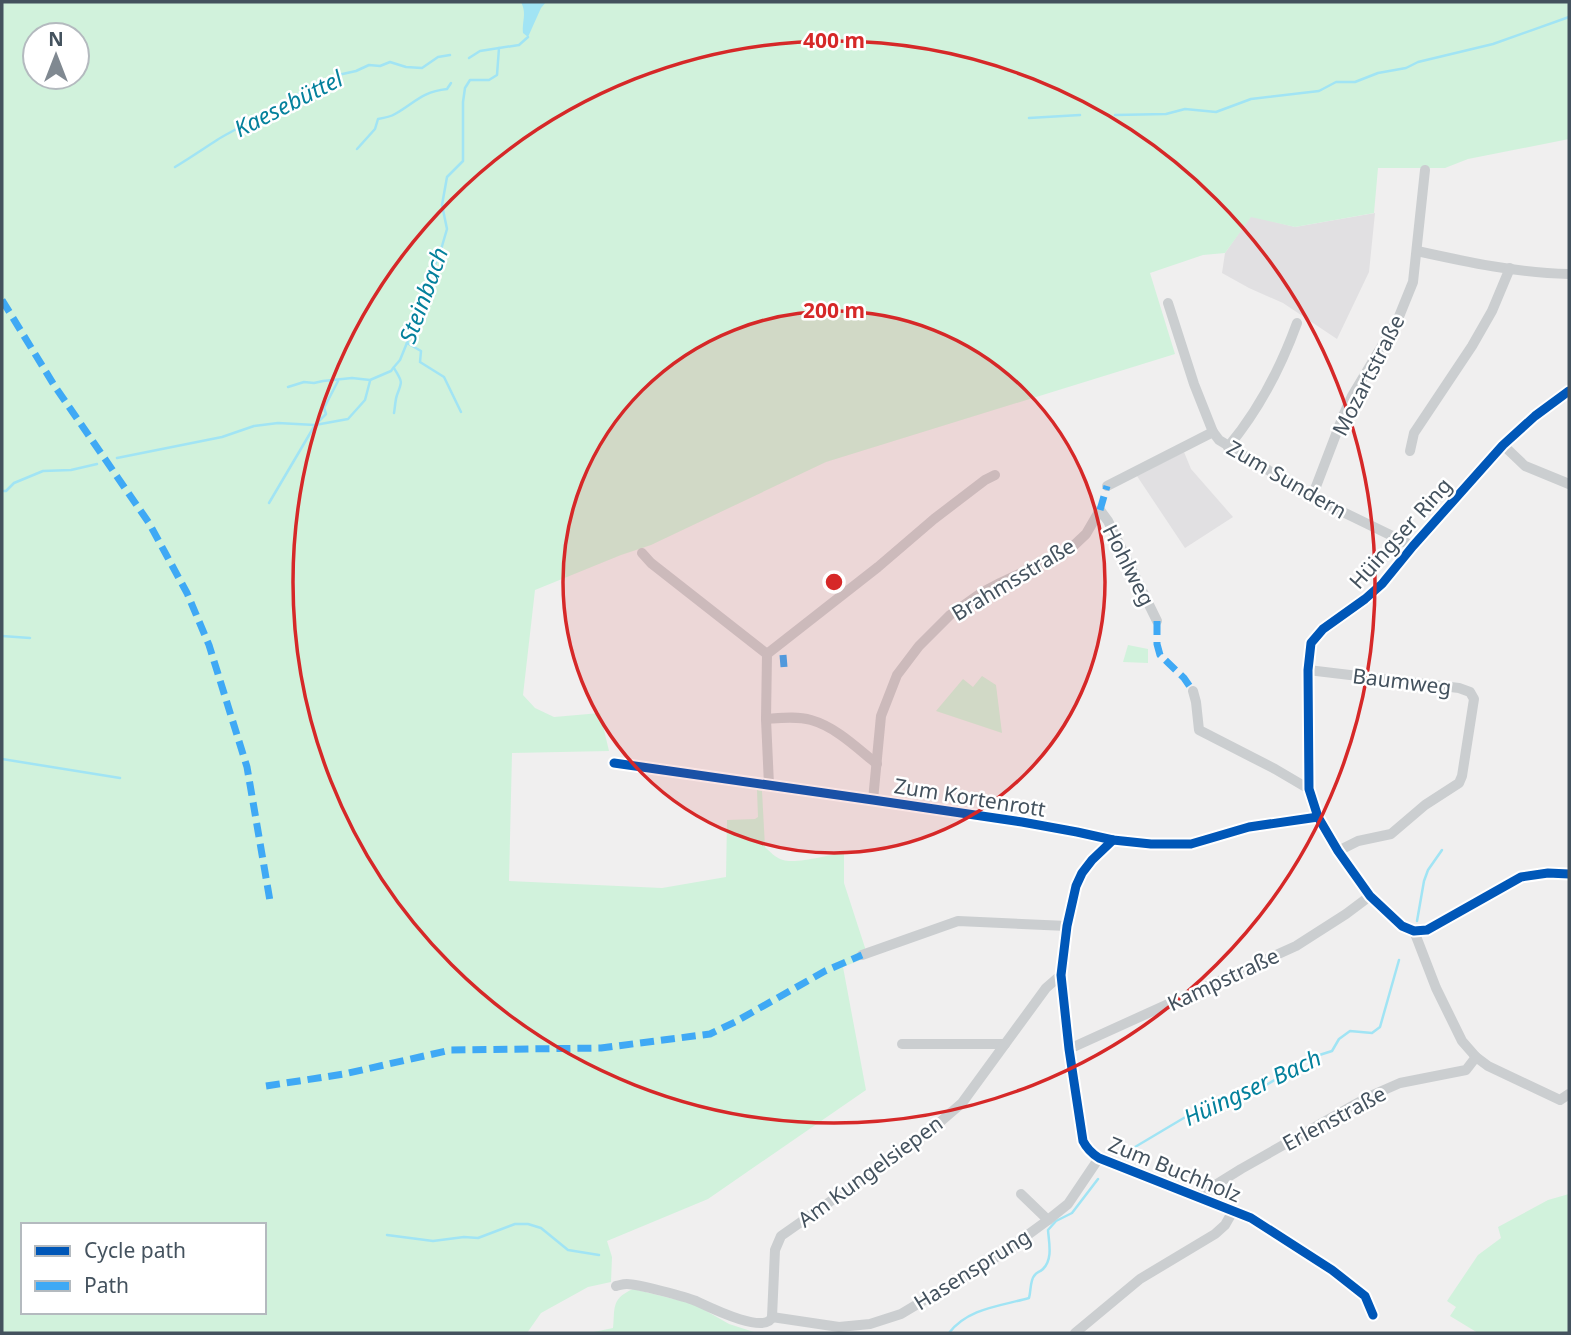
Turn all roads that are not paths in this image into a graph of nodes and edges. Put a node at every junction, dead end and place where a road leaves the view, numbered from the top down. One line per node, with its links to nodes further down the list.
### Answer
1 (1425, 170): 2 (street, Mozartstraße)
2 (1417, 251): 3 (street); 15 (street, Mozartstraße)
3 (1510, 268): 4 (street); 11 (street)
4 (1569, 274)
5 (1168, 303): 8 (street, Zum Sundern)
6 (1297, 323): 10 (street)
7 (1569, 391): 9 (street, Hüingser Ring)
8 (1213, 432): 10 (street, Zum Sundern); 14 (street)
9 (1503, 445): 13 (street); 17 (street, Hüingser Ring)
10 (1228, 447): 15 (street, Zum Sundern)
11 (1410, 451)
12 (995, 475): 20 (street)
13 (1569, 484)
14 (1107, 486)
15 (1312, 497): 17 (street, Zum Sundern)
16 (1100, 510): 19 (street, Hohlweg); 25 (street, Brahmsstraße)
17 (1413, 546): 21 (street, Hüingser Ring)
18 (642, 552): 20 (street)
19 (1157, 621)
20 (767, 654): 23 (street)
21 (1308, 670): 27 (street, Hüingser Ring); 31 (street, Baumweg)
22 (1193, 691): 27 (street)
23 (766, 719): 25 (street); 26 (street)
24 (614, 763): 26 (street, Zum Kortenrott)
25 (877, 764): 28 (street, Brahmsstraße)
26 (769, 785): 28 (street, Zum Kortenrott)
27 (1309, 789): 29 (street, Hüingser Ring)
28 (873, 800): 30 (street, Zum Kortenrott)
29 (1318, 817): 30 (street, Zum Kortenrott); 31 (street, Hüingser Ring)
30 (1113, 840): 34 (street, Zum Buchholz)
31 (1338, 852): 33 (street, Hüingser Ring)
32 (1569, 874): 35 (street)
33 (1370, 896): 35 (street, Hüingser Ring); 40 (street, Kampstraße)
34 (1067, 926): 36 (street); 37 (street, Zum Buchholz)
35 (1414, 931): 41 (street)
36 (862, 955)
37 (1061, 975): 39 (street, Am Kungelsiepen); 40 (street, Zum Buchholz)
38 (902, 1044): 39 (street)
39 (1005, 1044): 50 (street, Am Kungelsiepen)
40 (1069, 1049): 43 (street, Zum Buchholz)
41 (1476, 1057): 42 (street); 45 (street, Erlenstraße)
42 (1569, 1094)
43 (1099, 1158): 45 (street, Zum Buchholz); 47 (street, Hasensprung)
44 (1021, 1194): 47 (street, Hasensprung)
45 (1196, 1197): 46 (street, Zum Buchholz)
46 (1233, 1211): 49 (street, Zum Buchholz); 51 (street)
47 (1048, 1220): 50 (street, Hasensprung)
48 (617, 1286): 50 (street)
49 (1373, 1315)
50 (772, 1317)
51 (1075, 1333)

